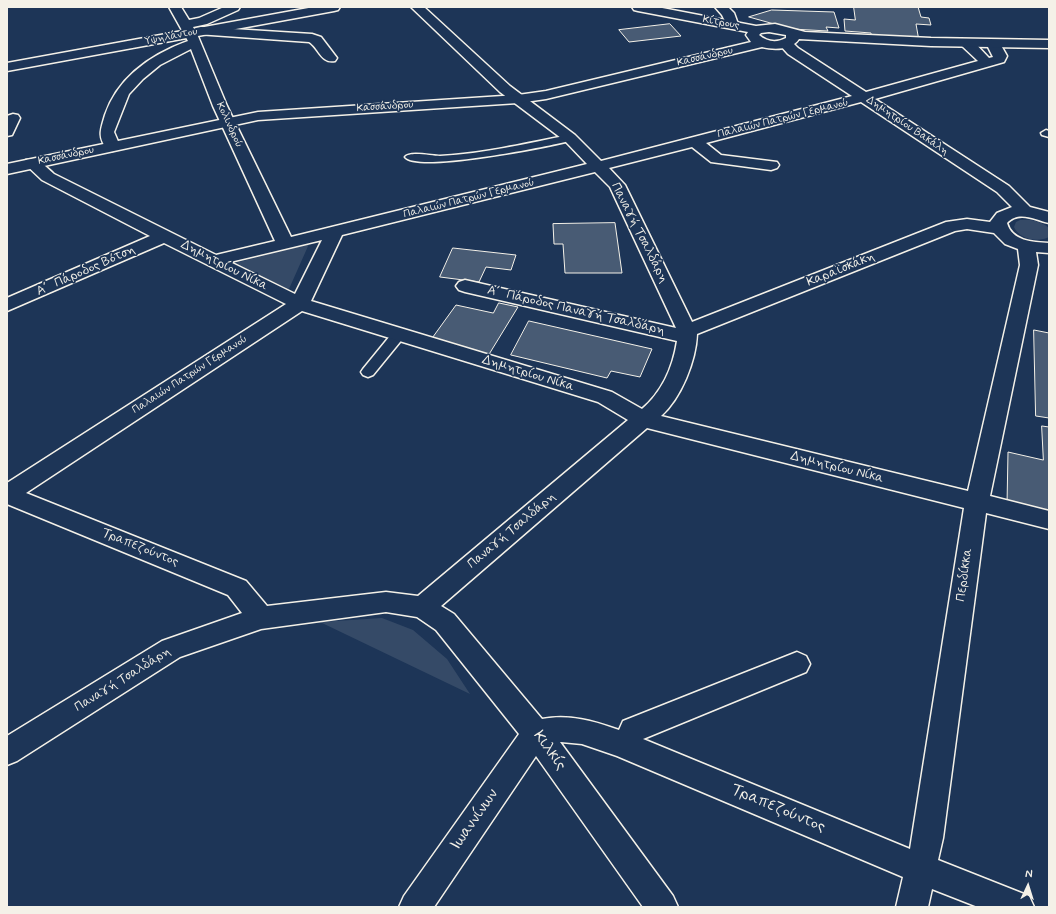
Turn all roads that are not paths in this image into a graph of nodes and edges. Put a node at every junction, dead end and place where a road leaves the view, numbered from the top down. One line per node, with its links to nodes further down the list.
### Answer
1 (175, 7): 9 (street, Κολινδρού)
2 (234, 7): 9 (street)
3 (334, 7): 9 (street, Υψηλάντου)
4 (417, 7): 21 (street, Παναγή Τσαλδάρη)
5 (638, 7): 7 (street, Κίτρους)
6 (721, 7): 7 (street)
7 (732, 24): 8 (street, Κίτρους)
8 (756, 30): 10 (street); 12 (street)
9 (193, 33): 17 (street); 19 (street, Υψηλάντου); 23 (street, Κολινδρού); 27 (street)
10 (789, 39): 12 (street, Κασσάνδρου); 13 (street); 20 (street, Δημητρίου Βακάλη)
11 (1049, 40): 15 (street)
12 (763, 43): 21 (street, Κασσάνδρου)
13 (967, 43): 14 (street); 18 (street)
14 (993, 43): 15 (street); 18 (street, Παλαιών Πατρών Γερμανού)
15 (1015, 43): 16 (street)
16 (1049, 44)
17 (330, 58)
18 (987, 63): 20 (street, Παλαιών Πατρών Γερμανού)
19 (7, 67)
20 (866, 98): 26 (street, Παλαιών Πατρών Γερμανού); 32 (street, Δημητρίου Βακάλη)
21 (518, 99): 23 (street, Κασσάνδρου); 25 (street, Παναγή Τσαλδάρη)
22 (14, 118): 24 (street)
23 (227, 122): 27 (street, Κασσάνδρου); 37 (street, Κολινδρού)
24 (7, 132)
25 (570, 138): 28 (lane); 31 (street, Παναγή Τσαλδάρη)
26 (695, 142): 29 (street); 31 (street, Παλαιών Πατρών Γερμανού)
27 (112, 146): 30 (street, Κασσάνδρου)
28 (410, 157)
29 (771, 165)
30 (15, 167): 36 (street, Δημητρίου Νίκα)
31 (599, 167): 35 (street, Παλαιών Πατρών Γερμανού); 44 (street, Παναγή Τσαλδάρη)
32 (1024, 212): 33 (street); 34 (street)
33 (1048, 214)
34 (998, 228): 38 (street); 44 (street, Καραϊσκάκη)
35 (334, 232): 37 (street, Παλαιών Πατρών Γερμανού); 41 (street)
36 (165, 236): 39 (street, Δημητρίου Νίκα); 42 (street, Α΄ Πάροδος Βότση)
37 (285, 243): 39 (street, Παλαιών Πατρών Γερμανού)
38 (1038, 247): 48 (street, Περδίκκα)
39 (213, 261): 41 (street, Δημητρίου Νίκα)
40 (465, 286): 44 (street, Α΄ Πάροδος Παναγή Τσαλδάρη)
41 (300, 304): 43 (street, Δημητρίου Νίκα); 47 (street, Παλαιών Πατρών Γερμανού)
42 (7, 305)
43 (399, 334): 45 (lane); 46 (street, Δημητρίου Νίκα)
44 (687, 334): 46 (street, Παναγή Τσαλδάρη)
45 (368, 372)
46 (643, 419): 48 (street, Δημητρίου Νίκα); 50 (street, Παναγή Τσαλδάρη)
47 (7, 494): 51 (street, Τραπεζούντος)
48 (977, 502): 49 (street, Δημητρίου Νίκα); 56 (street, Περδίκκα)
49 (1049, 520)
50 (422, 607): 51 (street, Παναγή Τσαλδάρη); 53 (street, Κιλκίς)
51 (261, 618): 55 (street, Παναγή Τσαλδάρη)
52 (797, 664): 54 (street)
53 (536, 733): 54 (street, Τραπεζούντος); 57 (street, Ιωαννίνων); 58 (street, Κιλκίς)
54 (626, 746): 56 (street, Τραπεζούντος)
55 (7, 752)
56 (921, 869): 59 (street, Περδίκκα); 60 (street, Τραπεζούντος)
57 (415, 907)
58 (662, 907)
59 (912, 907)
60 (1018, 907)

